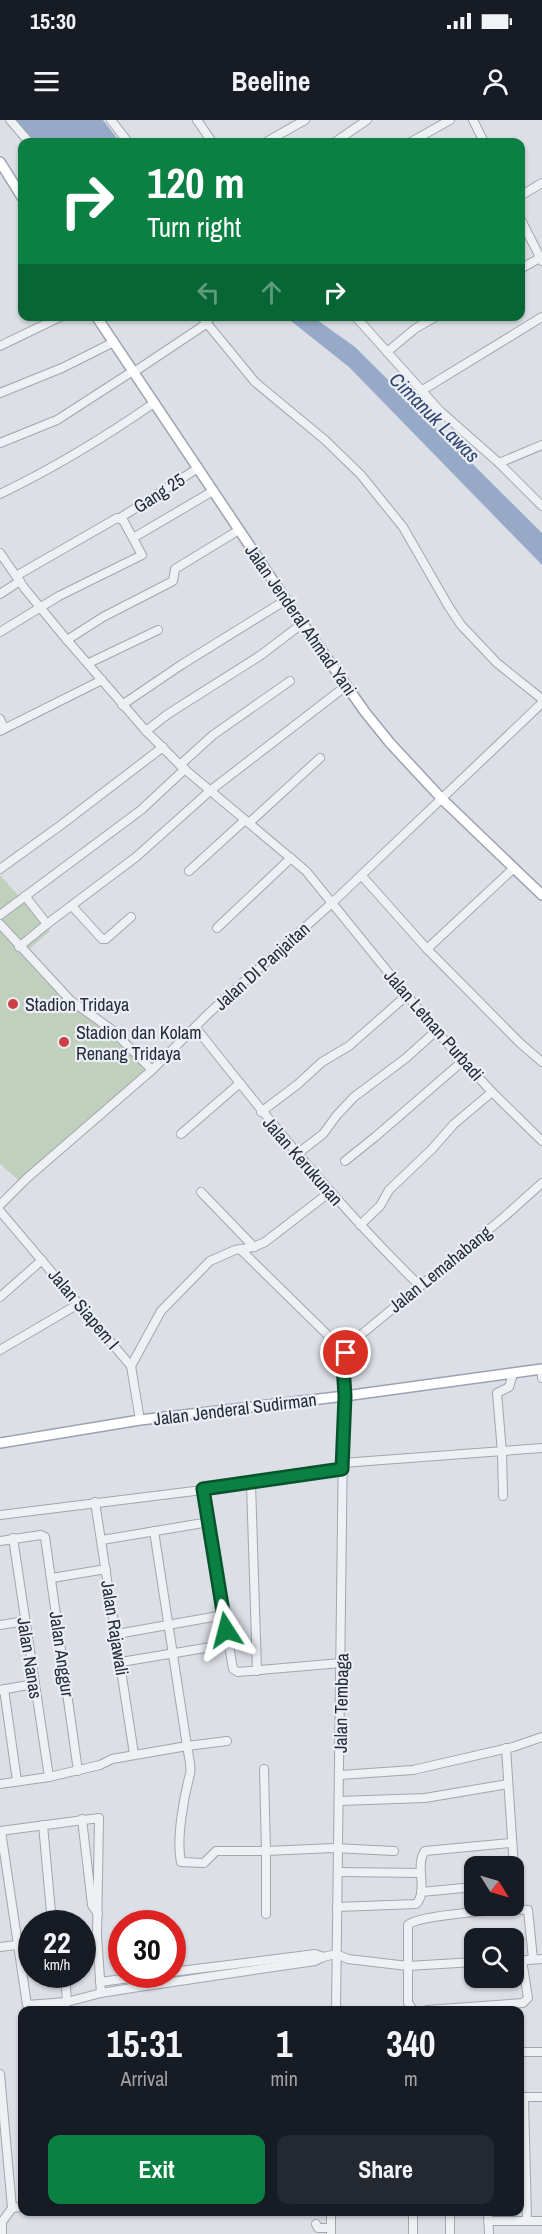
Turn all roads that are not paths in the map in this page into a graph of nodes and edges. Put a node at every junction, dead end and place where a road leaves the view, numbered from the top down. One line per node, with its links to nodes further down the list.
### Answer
1 (10, 120): 8 (street)
2 (111, 120): 9 (street)
3 (305, 120): 11 (street)
4 (367, 120): 12 (street)
5 (450, 120): 13 (street)
6 (473, 120): 14 (street)
7 (201, 121): 10 (street)
8 (26, 138)
9 (125, 138)
10 (210, 138)
11 (273, 138)
12 (341, 138)
13 (418, 138)
14 (482, 138)
15 (0, 162): 17 (main road)
16 (542, 183): 18 (street)
17 (18, 191)
18 (525, 193)
19 (525, 228): 20 (street)
20 (541, 259): 21 (street)
21 (525, 267)
22 (542, 317): 33 (street)
23 (52, 321): 30 (street)
24 (99, 321): 29 (main road, Jalan Jenderal Ahmad Yani)
25 (203, 321): 32 (street)
26 (208, 321): 59 (street)
27 (359, 321): 31 (street)
28 (428, 321): 31 (street)
29 (114, 342): 32 (main road, Jalan Jenderal Ahmad Yani); 34 (street)
30 (0, 346)
31 (387, 352): 33 (street)
32 (134, 371): 35 (main road, Jalan Jenderal Ahmad Yani); 36 (street)
33 (421, 391): 38 (street)
34 (0, 393)
35 (154, 403): 39 (main road, Jalan Jenderal Ahmad Yani); 41 (street)
36 (0, 443)
37 (542, 445): 38 (street)
38 (499, 463): 42 (street)
39 (198, 468): 40 (main road, Jalan Jenderal Ahmad Yani); 43 (street, Gang 25)
40 (213, 491): 44 (main road, Jalan Jenderal Ahmad Yani); 45 (street)
41 (0, 494)
42 (542, 506)
43 (120, 518): 45 (street); 47 (street, Gang 25)
44 (239, 530): 49 (main road, Jalan Jenderal Ahmad Yani); 54 (street)
45 (133, 538): 50 (street)
46 (0, 554): 47 (street, Jalan Letnan Purbadi)
47 (18, 578): 48 (street, Gang 25); 50 (street, Jalan Letnan Purbadi)
48 (0, 594)
49 (286, 600): 51 (main road, Jalan Jenderal Ahmad Yani); 60 (street)
50 (40, 607): 53 (street); 54 (street, Jalan Letnan Purbadi)
51 (303, 623): 58 (main road, Jalan Jenderal Ahmad Yani); 63 (street)
52 (158, 630): 55 (street)
53 (0, 632)
54 (67, 640): 55 (street, Jalan Letnan Purbadi)
55 (89, 663): 56 (street, Jalan Letnan Purbadi)
56 (102, 680): 60 (street, Jalan Letnan Purbadi); 62 (street)
57 (290, 681): 66 (street)
58 (346, 686): 67 (street); 68 (main road, Jalan Jenderal Ahmad Yani)
59 (542, 701): 68 (street, Jalan DI Panjaitan)
60 (122, 705): 63 (street, Jalan Letnan Purbadi)
61 (0, 718): 62 (street)
62 (2, 730)
63 (147, 731): 64 (street, Jalan Letnan Purbadi)
64 (163, 747): 66 (street, Jalan Letnan Purbadi); 71 (street)
65 (320, 758): 69 (street)
66 (183, 767): 67 (street, Jalan Letnan Purbadi); 76 (street)
67 (211, 790): 69 (street, Jalan Letnan Purbadi); 78 (street)
68 (442, 800): 72 (main road, Jalan Jenderal Ahmad Yani); 74 (street, Jalan DI Panjaitan)
69 (247, 822): 70 (street, Jalan Letnan Purbadi); 73 (street)
70 (291, 858): 77 (street, Jalan Letnan Purbadi); 83 (street)
71 (0, 869)
72 (513, 869): 75 (main road, Jalan Jenderal Ahmad Yani); 85 (street)
73 (189, 871)
74 (362, 876): 77 (street, Jalan DI Panjaitan); 85 (street)
75 (542, 895)
76 (25, 896): 79 (street); 82 (street)
77 (332, 903): 86 (street, Jalan Letnan Purbadi); 87 (street, Jalan DI Panjaitan)
78 (72, 906): 80 (street); 82 (street)
79 (0, 915)
80 (131, 916)
81 (0, 924): 84 (street)
82 (47, 924): 84 (street)
83 (217, 928)
84 (19, 947): 91 (street)
85 (427, 949): 90 (street)
86 (406, 996): 88 (street, Jalan Letnan Purbadi); 94 (street)
87 (196, 1028): 91 (street, Jalan DI Panjaitan); 92 (street, Jalan Kerukunan)
88 (436, 1031): 89 (street, Jalan Letnan Purbadi); 97 (street)
89 (464, 1060): 93 (street, Jalan Letnan Purbadi); 98 (street)
90 (542, 1062)
91 (152, 1070): 102 (street, Jalan DI Panjaitan)
92 (240, 1083): 94 (street, Jalan Kerukunan); 95 (street)
93 (492, 1092): 96 (street, Jalan Letnan Purbadi); 104 (street)
94 (261, 1112): 97 (street, Jalan Kerukunan)
95 (181, 1134)
96 (542, 1141)
97 (297, 1154): 101 (street, Jalan Kerukunan)
98 (345, 1161)
99 (542, 1183): 108 (street, Jalan Lemahabang)
100 (201, 1192): 105 (street)
101 (330, 1192): 104 (street, Jalan Kerukunan); 105 (street)
102 (0, 1205)
103 (0, 1211): 107 (street, Jalan Siapem I)
104 (360, 1225): 108 (street, Jalan Kerukunan)
105 (254, 1247): 106 (street)
106 (240, 1249): 112 (street); 113 (street)
107 (42, 1260): 109 (street); 110 (street, Jalan Siapem I)
108 (420, 1286): 112 (street, Jalan Lemahabang)
109 (0, 1297)
110 (80, 1304): 111 (street); 113 (street, Jalan Siapem I)
111 (0, 1350)
112 (346, 1353): 116 (street)
113 (131, 1366): 117 (street, Jalan Siapem I)
114 (542, 1372): 115 (main road, Jalan Jenderal Sudirman)
115 (513, 1374): 116 (main road, Jalan Jenderal Sudirman); 120 (street)
116 (345, 1396): 117 (main road, Jalan Jenderal Sudirman); 121 (street, Jalan Tembaga)
117 (140, 1420): 118 (main road, Jalan Jenderal Sudirman)
118 (0, 1443)
119 (542, 1448): 120 (street)
120 (502, 1452): 121 (street); 124 (street)
121 (342, 1466): 122 (street); 142 (street, Jalan Tembaga)
122 (250, 1484): 123 (street); 143 (street)
123 (203, 1489): 125 (street); 127 (street)
124 (503, 1496)
125 (95, 1502): 126 (street); 130 (street, Jalan Rajawali)
126 (0, 1515)
127 (209, 1522): 128 (street); 134 (street)
128 (154, 1531): 130 (street); 136 (street)
129 (13, 1538): 131 (street); 133 (street, Jalan Anggur); 135 (street, Jalan Nanas)
130 (102, 1540): 132 (street, Jalan Rajawali)
131 (0, 1541)
132 (106, 1569): 133 (street); 138 (street, Jalan Rajawali)
133 (52, 1578): 152 (street, Jalan Anggur)
134 (224, 1615): 136 (street); 139 (street)
135 (25, 1621): 137 (street); 144 (street, Jalan Nanas)
136 (169, 1624): 138 (street); 140 (street)
137 (0, 1625)
138 (117, 1634): 141 (street, Jalan Rajawali)
139 (229, 1644): 140 (street); 143 (street)
140 (174, 1652): 141 (street); 148 (street)
141 (121, 1662): 150 (street, Jalan Rajawali)
142 (341, 1663): 143 (street); 153 (street, Jalan Tembaga)
143 (257, 1671)
144 (34, 1684): 145 (street); 154 (street, Jalan Nanas)
145 (2, 1690): 155 (street)
146 (542, 1737): 149 (street)
147 (227, 1741): 148 (street)
148 (187, 1746): 150 (street); 164 (street)
149 (506, 1748): 153 (street); 157 (street)
150 (134, 1754): 152 (street)
151 (264, 1769): 164 (street)
152 (78, 1771): 154 (street)
153 (340, 1774): 158 (street, Jalan Tembaga)
154 (49, 1777): 155 (street)
155 (17, 1781): 156 (street)
156 (0, 1784)
157 (508, 1784): 158 (street); 162 (street)
158 (339, 1801): 163 (street, Jalan Tembaga)
159 (82, 1819): 160 (street); 173 (street); 173 (street)
160 (43, 1825): 161 (street); 172 (street)
161 (0, 1831): 176 (street)
162 (511, 1844): 166 (street); 168 (street)
163 (336, 1848): 164 (street); 165 (street); 167 (street, Jalan Tembaga)
164 (266, 1851): 174 (street)
165 (394, 1851)
166 (512, 1856)
167 (338, 1872): 168 (street); 171 (street, Jalan Tembaga)
168 (421, 1873): 170 (street)
169 (464, 1888): 170 (street)
170 (421, 1892): 171 (street)
171 (337, 1907): 178 (street, Jalan Tembaga)
172 (51, 1910)
173 (98, 1914): 175 (street)
174 (266, 1914)
175 (97, 1936): 190 (street)
176 (18, 1944): 177 (street)
177 (0, 1947)
178 (329, 1955): 183 (street); 184 (street); 187 (street); 196 (street, Jalan Tembaga)
179 (533, 1959): 180 (street); 181 (street); 184 (street)
180 (542, 1959)
181 (524, 1960)
182 (464, 1963): 184 (street)
183 (217, 1966): 185 (street); 187 (street)
184 (408, 1966): 197 (street)
185 (186, 1970)
186 (524, 1973): 198 (street)
187 (219, 1977): 189 (street)
188 (108, 1981): 190 (street)
189 (186, 1981)
190 (100, 1982): 194 (street)
191 (24, 1988): 195 (street)
192 (66, 1988): 195 (street)
193 (132, 1988): 194 (street)
194 (101, 1993): 195 (street)
195 (67, 2002)
196 (335, 2006)
197 (410, 2006)
198 (482, 2006)
199 (524, 2052): 200 (street)
200 (542, 2052)
201 (0, 2074): 206 (street)
202 (524, 2097): 203 (street)
203 (542, 2097)
204 (524, 2159): 211 (street)
205 (18, 2207): 206 (street)
206 (12, 2208): 213 (street)
207 (413, 2216): 214 (street)
208 (450, 2216): 215 (street)
209 (488, 2216): 210 (street)
210 (488, 2221): 211 (street); 216 (street)
211 (527, 2221): 212 (street)
212 (542, 2221)
213 (2, 2234)
214 (413, 2234)
215 (450, 2234)
216 (489, 2234)

